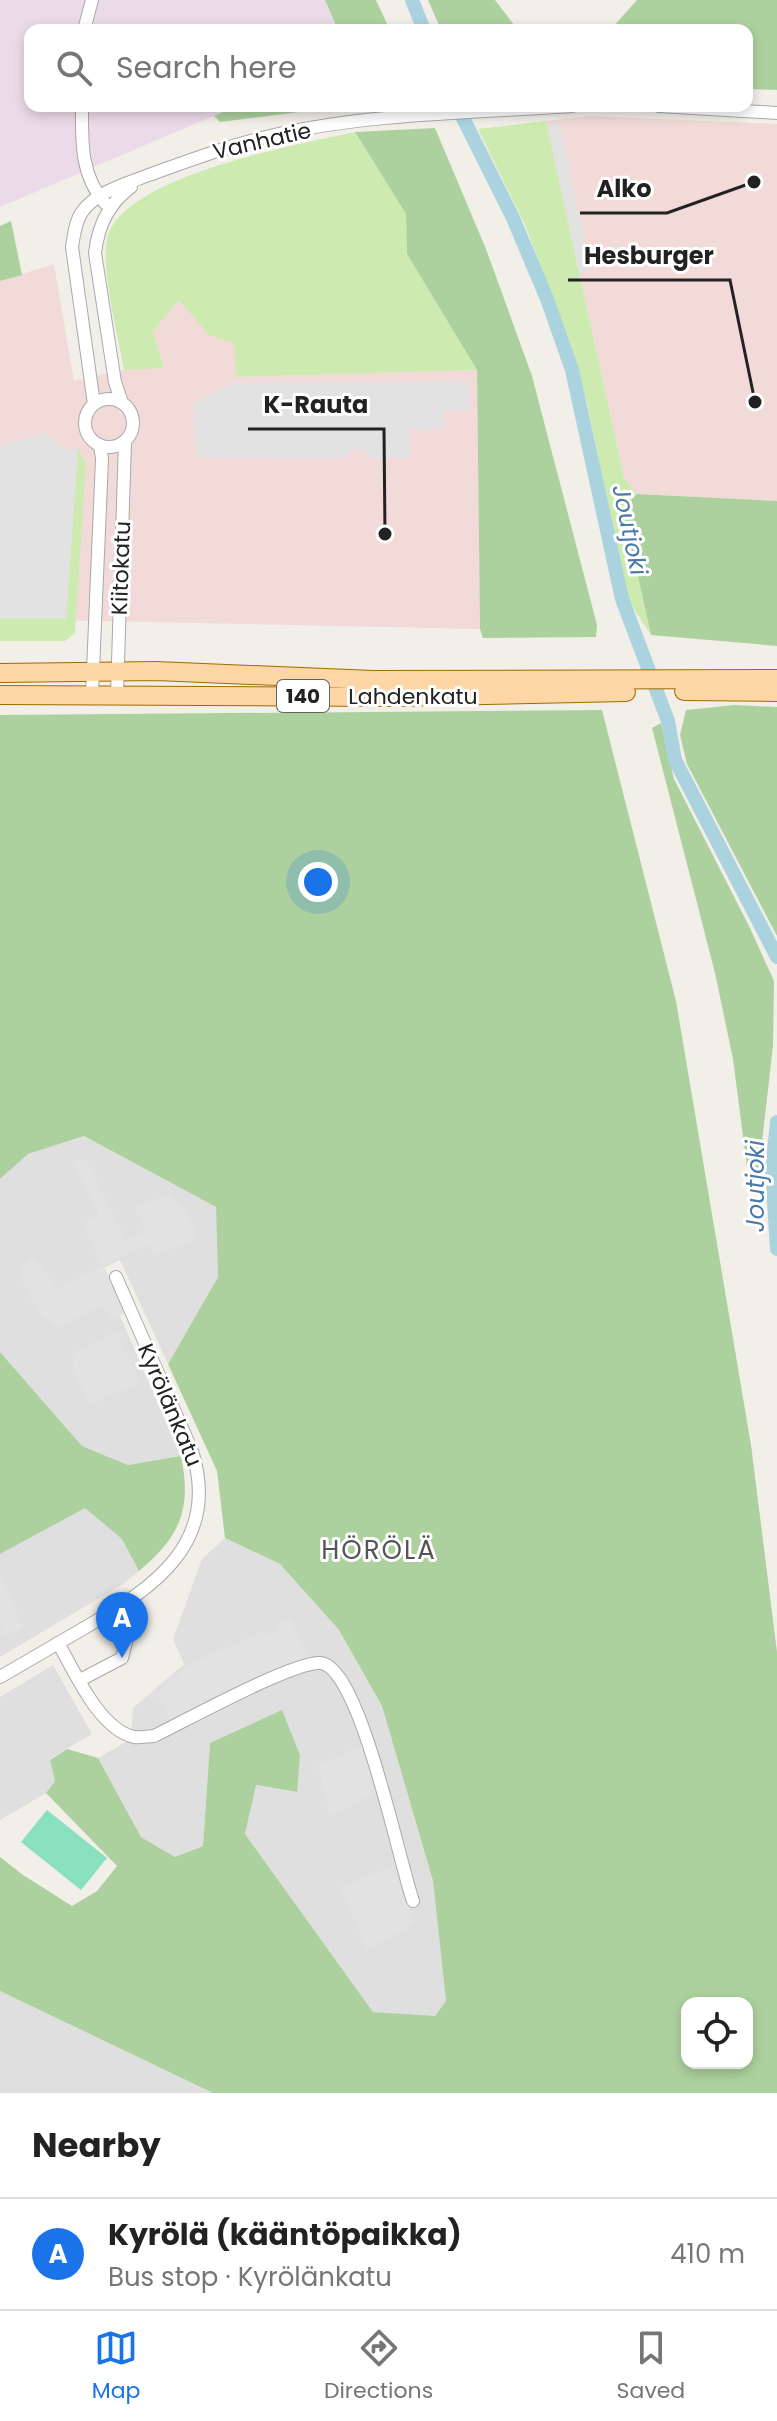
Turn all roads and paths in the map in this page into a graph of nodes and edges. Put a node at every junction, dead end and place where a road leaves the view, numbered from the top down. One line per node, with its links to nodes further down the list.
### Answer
1 (92, 0): 2 (street)
2 (86, 24)
3 (82, 112): 8 (street)
4 (478, 112): 7 (street, Vanhatie)
5 (753, 112): 6 (street)
6 (777, 113)
7 (147, 176): 8 (street, Vanhatie); 9 (street, Vanhatie)
8 (100, 197): 9 (street); 11 (street)
9 (110, 208): 10 (street)
10 (122, 403): 11 (street); 12 (street)
11 (94, 404): 13 (street)
12 (125, 441): 13 (street); 15 (street, Kiitokatu)
13 (100, 445): 14 (street, Kiitokatu)
14 (93, 671): 15 (main road, Lahdenkatu); 16 (main road, Lahdenkatu); 21 (street, Kiitokatu)
15 (118, 671): 19 (main road, Lahdenkatu); 22 (street, Kiitokatu)
16 (0, 673)
17 (777, 679): 18 (main road, Lahdenkatu / 140)
18 (681, 685): 19 (main road, Lahdenkatu / 140); 20 (main road, Lahdenkatu / 140)
19 (606, 686): 22 (main road, Lahdenkatu / 140)
20 (777, 692)
21 (92, 694): 22 (main road, Lahdenkatu / 140); 23 (main road, Lahdenkatu / 140)
22 (117, 694)
23 (0, 695)
24 (116, 1277): 25 (street, Kyrölänkatu)
25 (115, 1610): 26 (street, Kyrölänkatu); 28 (street)
26 (58, 1643): 27 (street, Kyrölänkatu); 28 (street)
27 (0, 1677)
28 (80, 1680): 29 (street)
29 (413, 1901)

